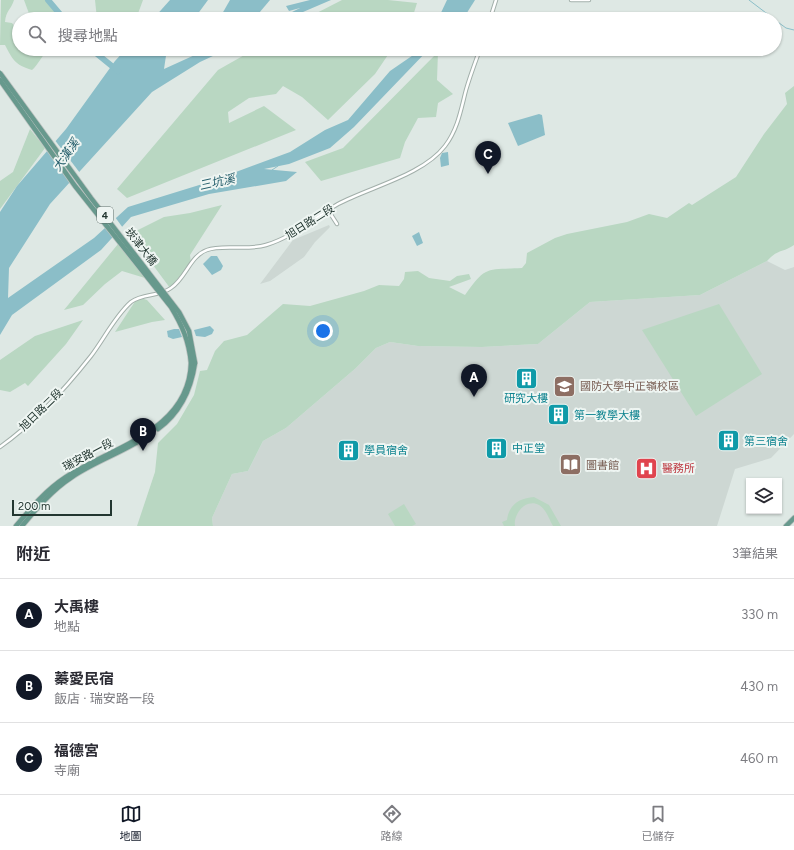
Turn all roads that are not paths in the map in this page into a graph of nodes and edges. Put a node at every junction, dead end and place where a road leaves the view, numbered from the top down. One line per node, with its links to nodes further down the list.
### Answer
1 (496, 0): 4 (street)
2 (571, 0): 3 (street)
3 (589, 0)
4 (492, 12)
5 (478, 56): 8 (street, 旭日路二段)
6 (0, 73): 10 (main road, 崁津大橋 / 4, bridge)
7 (0, 80): 10 (main road, 崁津大橋 / 4, bridge)
8 (328, 210): 9 (street); 11 (street, 旭日路二段)
9 (337, 224)
10 (193, 363): 13 (main road, 瑞安路一段 / 4); 14 (main road, 瑞安路一段 / 4)
11 (0, 447)
12 (794, 518): 15 (main road)
13 (16, 526)
14 (22, 526)
15 (786, 526)

